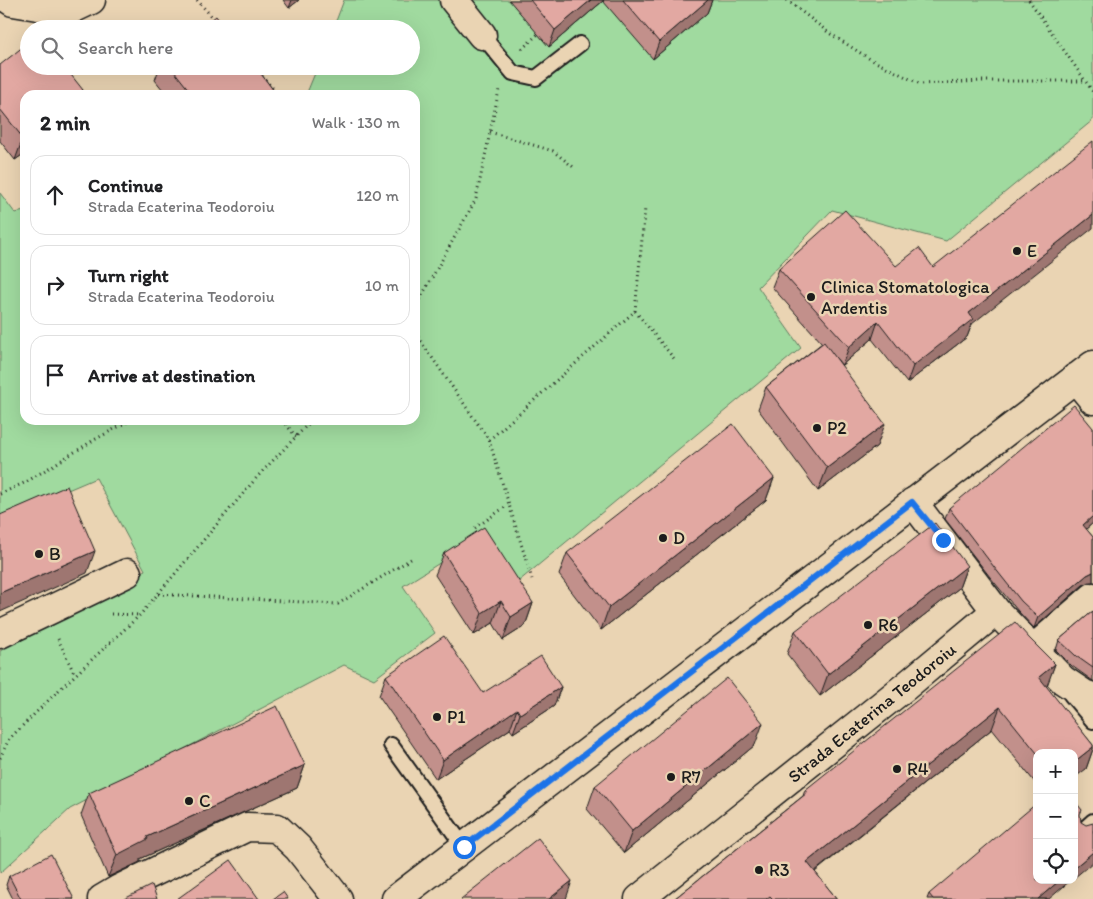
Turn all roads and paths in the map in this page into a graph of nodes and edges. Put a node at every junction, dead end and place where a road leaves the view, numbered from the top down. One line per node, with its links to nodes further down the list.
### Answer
1 (10, 0): 2 (street)
2 (91, 0)
3 (197, 0): 7 (path)
4 (454, 0): 9 (street)
5 (787, 0): 13 (path)
6 (1029, 0): 13 (path)
7 (214, 20)
8 (538, 34): 11 (path)
9 (482, 35): 11 (lane)
10 (580, 44): 11 (lane)
11 (505, 65): 16 (path)
12 (261, 75): 14 (path)
13 (1084, 81): 15 (path)
14 (274, 90)
15 (1093, 92)
16 (490, 132): 17 (path); 19 (path)
17 (576, 169)
18 (645, 208): 20 (path)
19 (420, 299)
20 (635, 310): 22 (path); 29 (path)
21 (420, 339): 29 (path)
22 (676, 361)
23 (1084, 372): 24 (street); 31 (street)
24 (1093, 400)
25 (122, 425): 30 (path)
26 (287, 425): 28 (path)
27 (307, 425): 28 (path)
28 (296, 436): 37 (path)
29 (489, 440): 32 (path)
30 (0, 494)
31 (912, 502): 39 (street); 48 (street)
32 (508, 505): 33 (path); 36 (path)
33 (475, 528)
34 (412, 559): 37 (path)
35 (127, 573): 40 (street)
36 (532, 579)
37 (158, 594): 43 (path)
38 (1093, 597): 42 (street)
39 (996, 611): 42 (street); 52 (street, Strada Ecaterina Teodoroiu)
40 (45, 612): 41 (street); 43 (path)
41 (0, 634)
42 (1032, 650): 44 (street); 45 (lane)
43 (75, 675): 47 (path)
44 (1093, 697)
45 (1093, 721)
46 (391, 745): 48 (lane)
47 (0, 758)
48 (464, 847): 51 (street)
49 (102, 899): 50 (street)
50 (338, 899)
51 (396, 899)
52 (639, 899)

